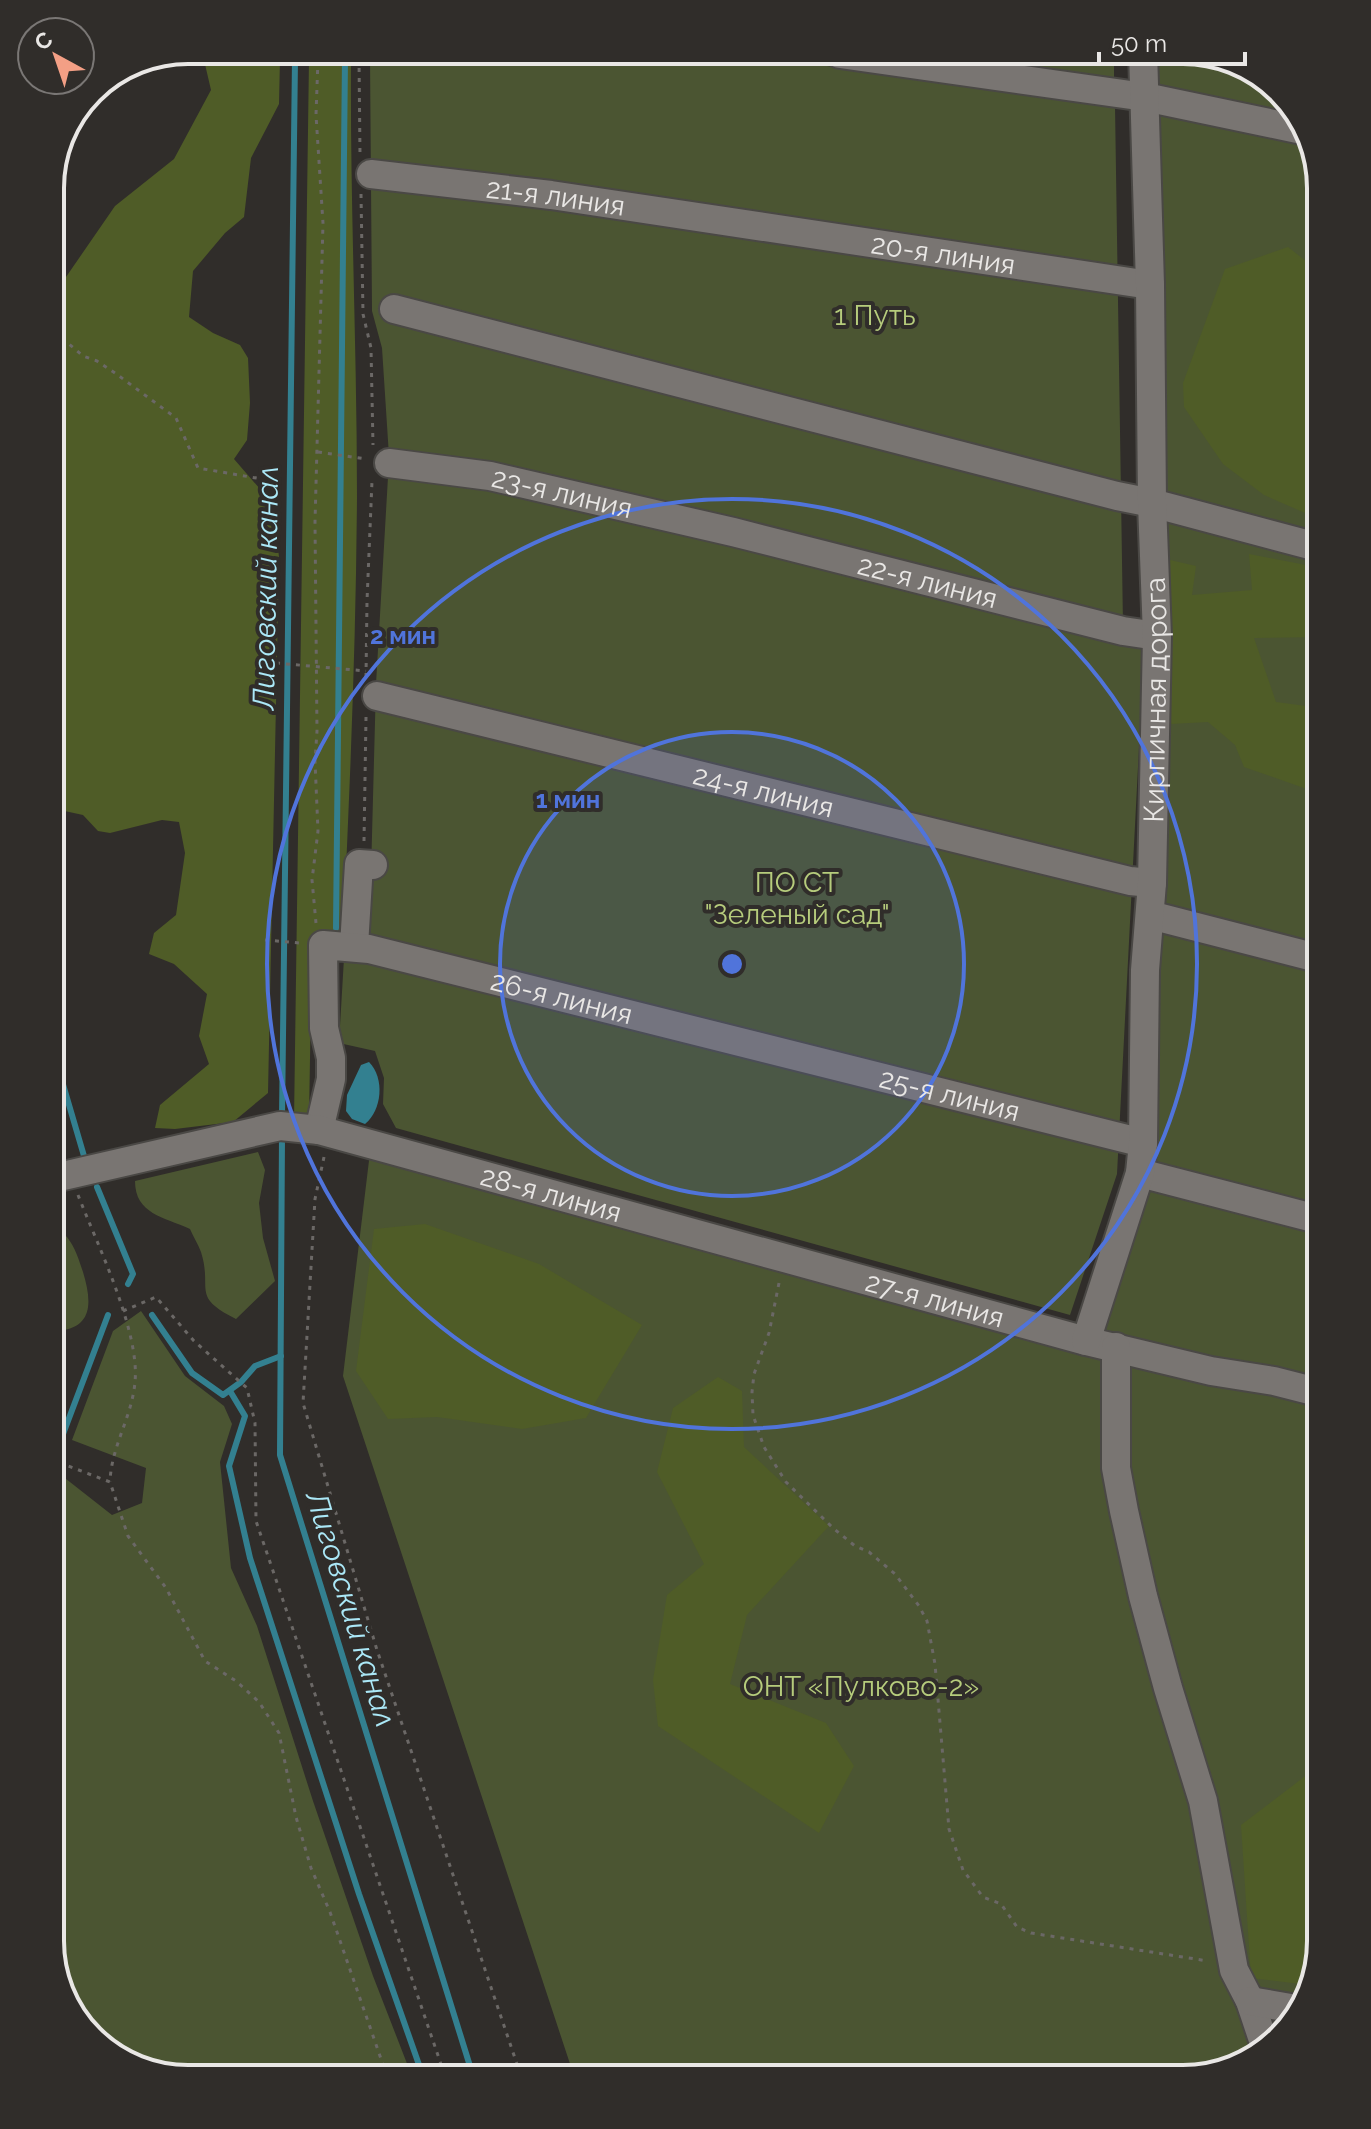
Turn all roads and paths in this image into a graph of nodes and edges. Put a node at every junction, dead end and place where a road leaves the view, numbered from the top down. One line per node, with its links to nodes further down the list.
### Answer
1 (318, 64): 11 (path)
2 (911, 64): 4 (street)
3 (1144, 64): 4 (street, Кирпичная дорога)
4 (1145, 97): 5 (street); 8 (street, Кирпичная дорога)
5 (1291, 128)
6 (371, 174): 7 (street, 21-я линия)
7 (738, 223): 8 (street, 20-я линия)
8 (1150, 285): 14 (street, Кирпичная дорога)
9 (394, 309): 14 (street)
10 (64, 345): 13 (path)
11 (318, 452): 12 (path); 19 (path)
12 (377, 461): 15 (street, 23-я линия)
13 (262, 479)
14 (1152, 503): 16 (street); 17 (street, Кирпичная дорога)
15 (733, 532): 17 (street, 22-я линия)
16 (1307, 544)
17 (1157, 636): 22 (street, Кирпичная дорога)
18 (276, 663): 19 (path)
19 (317, 667): 20 (path); 25 (path)
20 (372, 684): 22 (street, 24-я линия)
21 (373, 865): 26 (street)
22 (1152, 883): 23 (street, Кирпичная дорога)
23 (1150, 915): 27 (street); 30 (street, Кирпичная дорога)
24 (265, 940): 25 (path)
25 (313, 944): 26 (street, 26-я линия); 29 (street)
26 (362, 948): 28 (street, 26-я линия)
27 (1307, 955)
28 (754, 1047): 30 (street, 25-я линия)
29 (319, 1130): 32 (street, 28-я линия); 35 (street, 28-я линия); 48 (path)
30 (1143, 1143): 31 (street, Кирпичная дорога)
31 (1140, 1173): 34 (street); 37 (street, Кирпичная дорога)
32 (64, 1176)
33 (64, 1186): 36 (path)
34 (1307, 1216)
35 (784, 1258): 37 (street, 27-я линия); 42 (path)
36 (123, 1311): 41 (path); 47 (path)
37 (1086, 1341): 38 (street, 27-я линия)
38 (1116, 1347): 39 (street, 27-я линия); 42 (street)
39 (1307, 1389)
40 (64, 1464): 41 (path)
41 (110, 1482): 46 (path)
42 (1234, 1970): 43 (street)
43 (1250, 2001): 44 (street); 45 (street)
44 (1287, 2007)
45 (1262, 2036)
46 (383, 2065)
47 (441, 2065)
48 (517, 2065)

